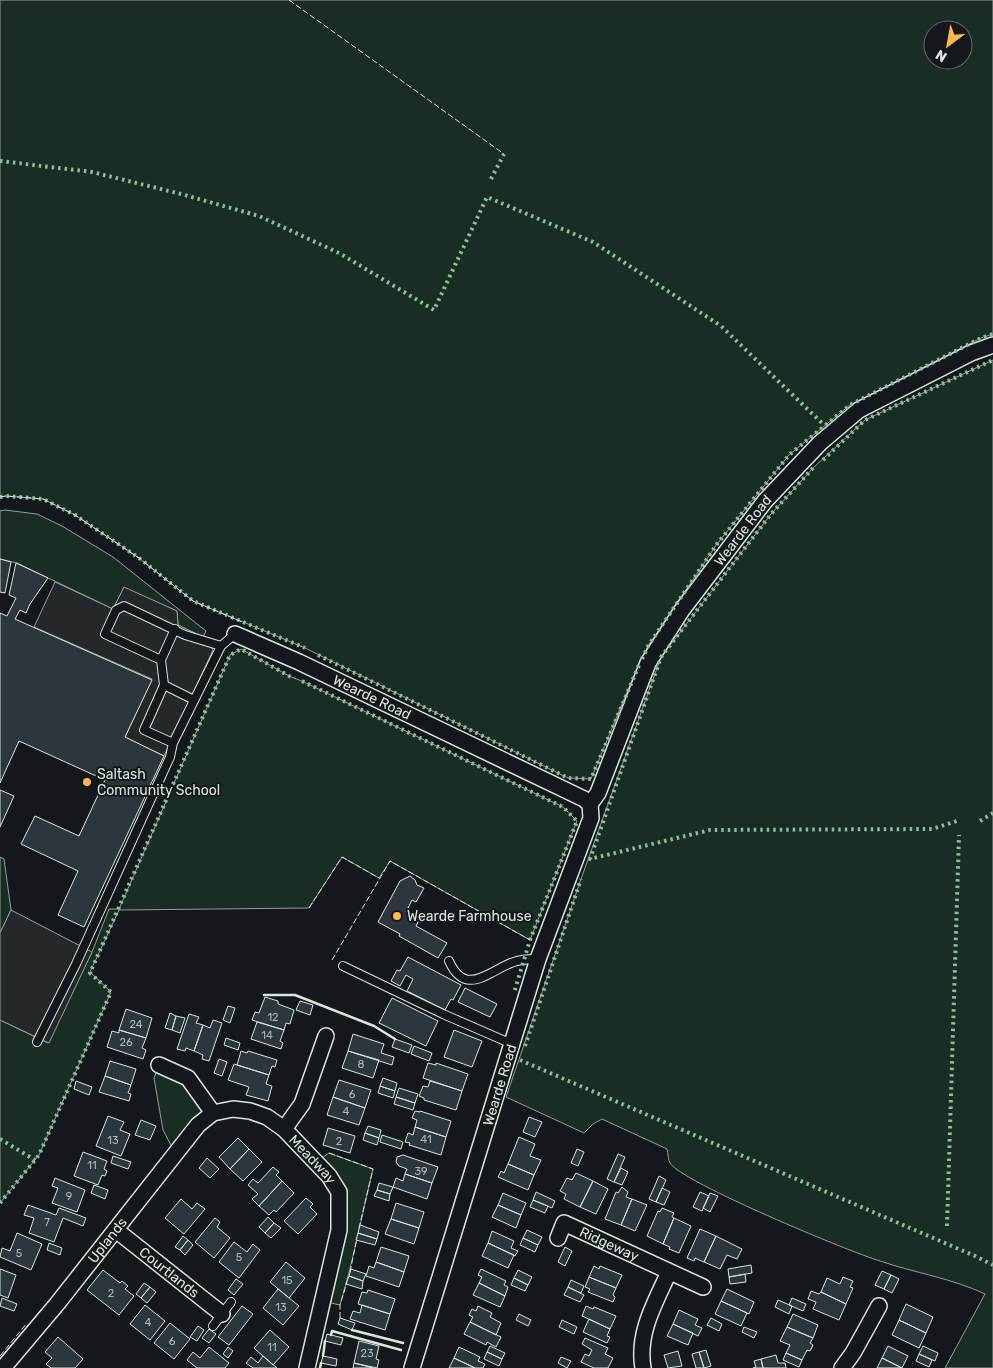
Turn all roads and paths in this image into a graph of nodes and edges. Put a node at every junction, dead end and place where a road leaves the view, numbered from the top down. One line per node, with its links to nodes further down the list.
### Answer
1 (993, 345): 9 (street, Wearde Road)
2 (175, 629): 4 (lane); 5 (lane); 5 (lane)
3 (235, 634): 4 (lane); 9 (street, Wearde Road)
4 (221, 646): 7 (lane)
5 (160, 660): 6 (lane)
6 (164, 685): 7 (lane); 8 (lane)
7 (194, 700): 8 (lane)
8 (173, 743): 14 (lane)
9 (590, 804): 10 (street, Wearde Road)
10 (538, 959): 11 (lane); 15 (street, Wearde Road)
11 (449, 961)
12 (343, 966): 15 (lane)
13 (326, 1036): 18 (street)
14 (37, 1042)
15 (512, 1044): 27 (street, Wearde Road)
16 (159, 1065): 17 (street)
17 (213, 1112): 18 (street, Meadway); 19 (street, Uplands)
18 (284, 1129): 26 (street, Meadway)
19 (116, 1230): 24 (street, Courtlands); 25 (street, Uplands)
20 (558, 1238): 21 (street, Ridgeway)
21 (668, 1272): 22 (street, Ridgeway); 28 (street)
22 (703, 1287)
23 (879, 1306): 29 (street)
24 (222, 1314)
25 (3, 1368)
26 (307, 1368)
27 (412, 1368)
28 (643, 1368)
29 (842, 1368)

